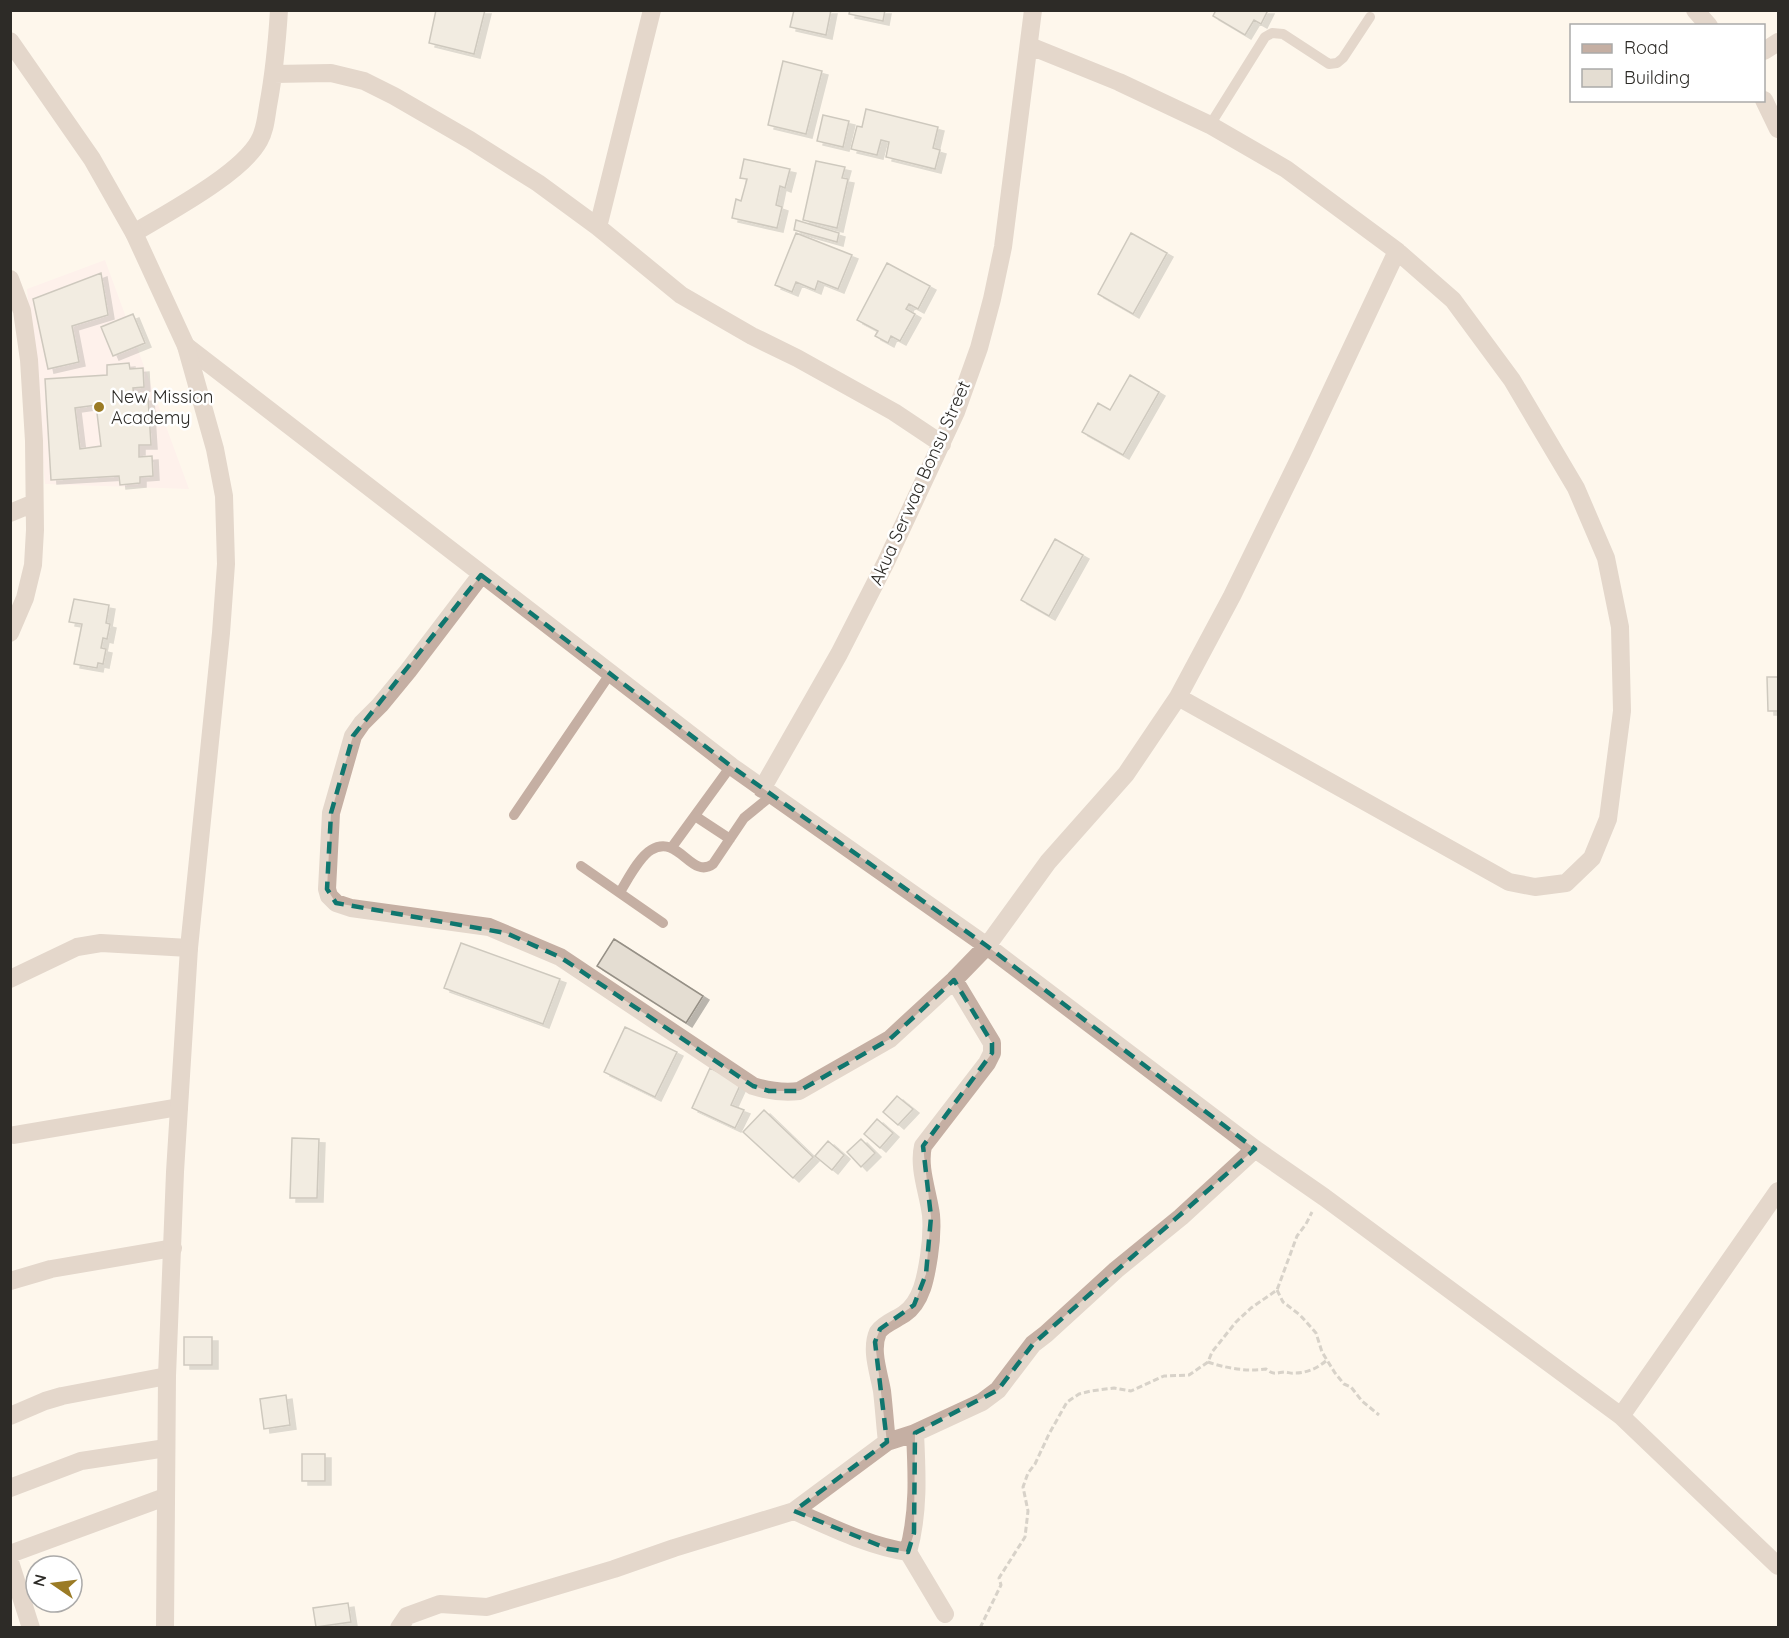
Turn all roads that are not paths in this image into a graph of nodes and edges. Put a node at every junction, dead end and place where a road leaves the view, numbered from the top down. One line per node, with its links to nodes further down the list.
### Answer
1 (279, 10): 11 (street)
2 (652, 10): 15 (street)
3 (1033, 10): 9 (street, Akua Serwaa Bonsu Street)
4 (1695, 10): 6 (street)
5 (1370, 17): 13 (lane)
6 (1707, 24)
7 (10, 41): 16 (street)
8 (1779, 42): 10 (street)
9 (1030, 46): 13 (street); 20 (street, Akua Serwaa Bonsu Street)
10 (1765, 50)
11 (274, 74): 15 (street); 16 (street)
12 (1765, 102): 14 (street)
13 (1210, 126): 17 (street)
14 (1779, 129)
15 (598, 227): 20 (street)
16 (134, 233): 19 (street)
17 (1397, 251): 26 (street); 26 (street)
18 (10, 279): 21 (street)
19 (186, 346): 23 (street); 37 (street)
20 (942, 444): 28 (street, Akua Serwaa Bonsu Street)
21 (34, 502): 22 (street); 24 (street)
22 (10, 513)
23 (481, 574): 25 (street); 39 (street)
24 (10, 633)
25 (610, 674): 27 (street); 29 (lane)
26 (1178, 697): 36 (street)
27 (731, 766): 28 (street); 30 (lane)
28 (766, 792): 31 (lane); 36 (street)
29 (514, 815)
30 (695, 816): 31 (lane); 32 (lane)
31 (730, 839): 32 (lane)
32 (672, 847): 34 (lane)
33 (581, 866): 34 (lane)
34 (620, 892): 35 (lane)
35 (663, 923)
36 (987, 946): 39 (street); 42 (street)
37 (189, 948): 38 (street); 40 (street)
38 (10, 979)
39 (954, 980): 50 (street)
40 (179, 1107): 41 (street); 44 (street)
41 (15, 1135)
42 (1255, 1149): 48 (street); 49 (street)
43 (1779, 1191): 48 (street)
44 (173, 1248): 45 (street); 46 (street)
45 (10, 1281)
46 (167, 1376): 47 (street); 51 (street)
47 (10, 1416)
48 (1621, 1416): 58 (street)
49 (915, 1433): 50 (street); 55 (street)
50 (886, 1442): 54 (street)
51 (166, 1448): 52 (street); 53 (street)
52 (10, 1488)
53 (165, 1497): 56 (street); 61 (street)
54 (794, 1511): 55 (street); 62 (street)
55 (908, 1552): 59 (street)
56 (10, 1554)
57 (10, 1562): 60 (street)
58 (1779, 1566)
59 (945, 1614)
60 (31, 1628)
61 (165, 1628)
62 (399, 1628)

